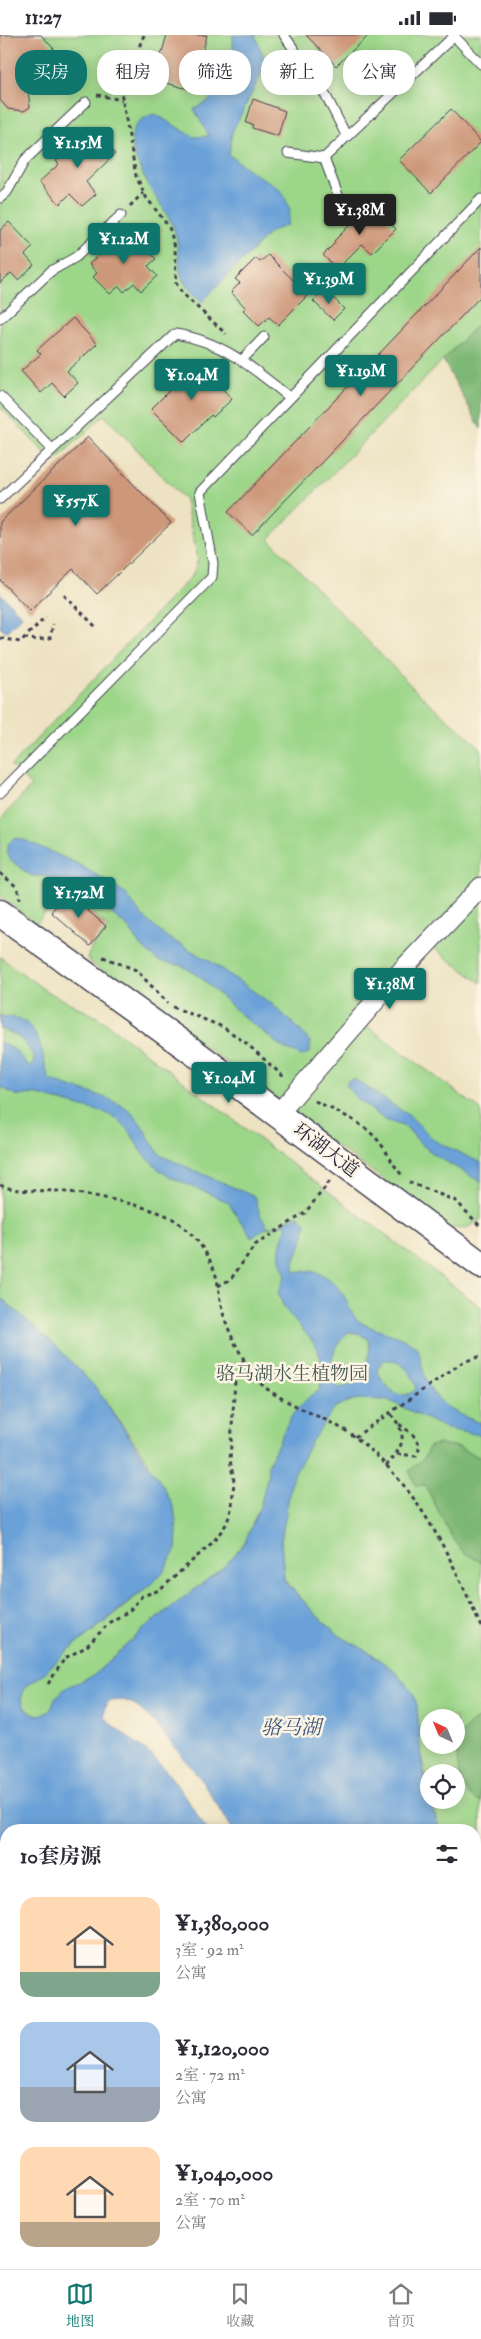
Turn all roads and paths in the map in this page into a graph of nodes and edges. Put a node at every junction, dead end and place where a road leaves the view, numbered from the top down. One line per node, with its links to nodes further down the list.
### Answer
1 (144, 35): 5 (path)
2 (284, 35): 7 (lane)
3 (453, 35): 4 (lane); 7 (lane)
4 (481, 64)
5 (122, 100): 6 (path); 16 (path)
6 (86, 103): 10 (lane)
7 (347, 137): 9 (lane)
8 (288, 153): 9 (lane)
9 (324, 158): 12 (lane)
10 (0, 198)
11 (481, 199): 19 (lane)
12 (341, 203)
13 (120, 215): 14 (lane)
14 (0, 319)
15 (264, 337): 17 (lane)
16 (226, 351): 17 (lane); 20 (lane)
17 (242, 359): 19 (lane)
18 (0, 396): 20 (lane)
19 (289, 397): 28 (lane)
20 (52, 449): 21 (lane)
21 (0, 499)
22 (64, 595): 25 (path)
23 (46, 617): 27 (path)
24 (53, 624): 27 (path)
25 (98, 629)
26 (0, 638): 27 (path)
27 (23, 638)
28 (0, 793)
29 (0, 873): 31 (path)
30 (481, 887): 34 (street)
31 (25, 905)
32 (0, 913): 35 (street, 环湖大道)
33 (94, 955): 34 (path)
34 (298, 1090): 35 (street); 38 (path)
35 (278, 1114): 39 (street, 环湖大道)
36 (333, 1177): 40 (path)
37 (0, 1185): 40 (path)
38 (481, 1227)
39 (477, 1259)
40 (218, 1286): 42 (path)
41 (481, 1356): 43 (path)
42 (244, 1359): 45 (path); 49 (path)
43 (390, 1413): 44 (path); 45 (path)
44 (399, 1424): 46 (path); 46 (path)
45 (354, 1437): 47 (path)
46 (397, 1454): 47 (path)
47 (386, 1466): 48 (path)
48 (481, 1627)
49 (48, 1684)

